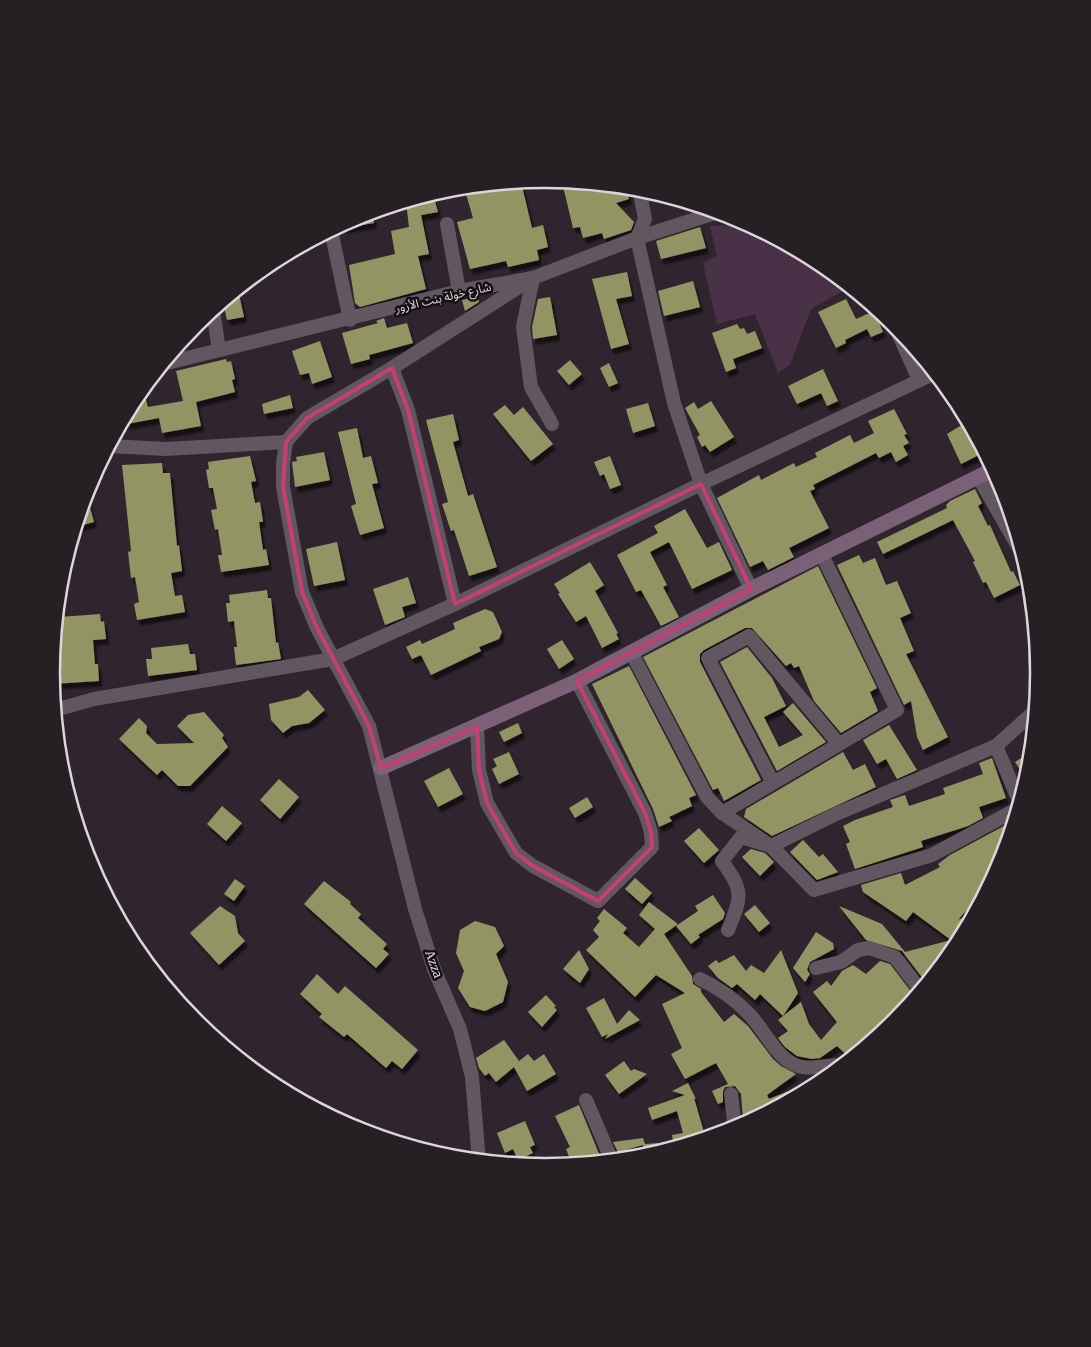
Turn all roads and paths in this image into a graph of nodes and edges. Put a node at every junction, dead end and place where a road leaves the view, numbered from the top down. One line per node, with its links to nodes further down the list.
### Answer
1 (641, 197): 5 (street)
2 (706, 216): 5 (street, شارع خولة بنت الأزور)
3 (447, 224): 7 (street)
4 (332, 237): 9 (street)
5 (637, 238): 6 (street, شارع خولة بنت الأزور); 21 (street)
6 (533, 278): 7 (street, شارع خولة بنت الأزور); 13 (street); 16 (street)
7 (459, 291): 9 (street, شارع خولة بنت الأزور)
8 (214, 318): 11 (street)
9 (350, 320): 11 (street, شارع خولة بنت الأزور)
10 (903, 345): 15 (street)
11 (219, 350): 12 (street, شارع خولة بنت الأزور)
12 (173, 361)
13 (392, 368): 17 (street); 25 (street)
14 (929, 376): 15 (street)
15 (919, 380): 21 (street)
16 (552, 424)
17 (286, 442): 18 (street); 27 (street, Azza)
18 (117, 446)
19 (987, 473): 20 (street)
20 (979, 478): 22 (street); 23 (street)
21 (701, 484): 24 (street); 25 (street)
22 (1009, 531)
23 (822, 555): 24 (street); 32 (street)
24 (751, 589): 26 (street)
25 (455, 604): 27 (street)
26 (631, 652): 28 (street); 37 (street)
27 (333, 659): 29 (street); 34 (street, Azza)
28 (577, 681): 31 (street); 31 (street)
29 (61, 708)
30 (1029, 716): 33 (street)
31 (477, 727): 34 (street)
32 (839, 744): 35 (street); 35 (street)
33 (996, 746): 36 (street); 39 (street)
34 (381, 768): 48 (street, Azza)
35 (772, 782): 37 (street)
36 (1016, 793)
37 (722, 813): 39 (street)
38 (1010, 813): 39 (street)
39 (771, 846): 40 (street)
40 (728, 930)
41 (816, 968): 43 (street)
42 (700, 979): 44 (street)
43 (917, 986)
44 (831, 1066)
45 (731, 1094): 47 (street)
46 (586, 1100): 49 (street)
47 (733, 1121)
48 (478, 1154)
49 (609, 1155)

